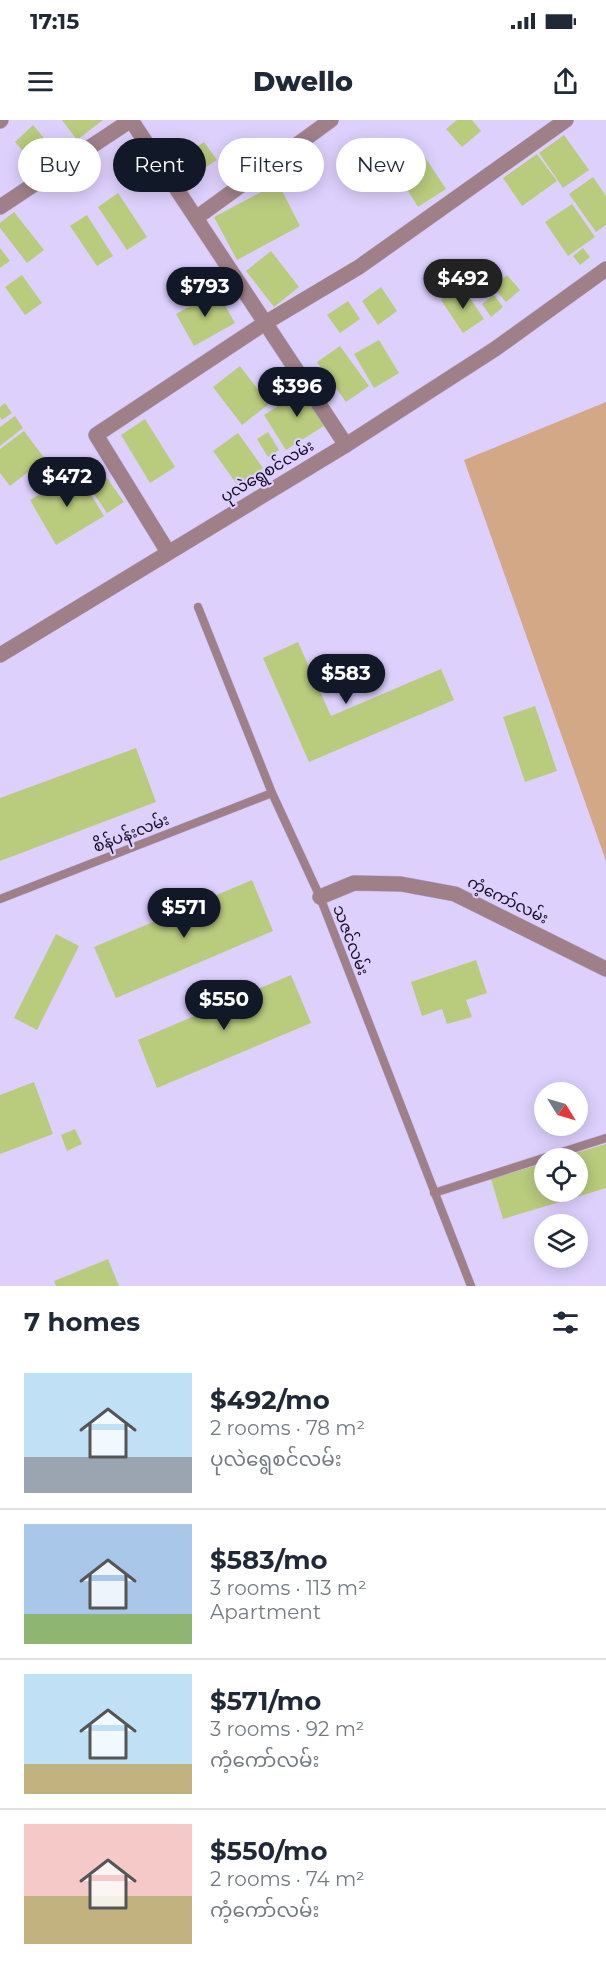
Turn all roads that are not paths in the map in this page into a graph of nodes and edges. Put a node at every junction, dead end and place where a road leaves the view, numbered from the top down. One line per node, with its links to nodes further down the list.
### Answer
1 (331, 120): 4 (street)
2 (566, 120): 6 (street)
3 (0, 207): 4 (street)
4 (196, 218): 6 (street)
5 (606, 269): 7 (street, ပုလဲရွေစင်လမ်း)
6 (265, 323): 7 (street); 8 (street)
7 (346, 445): 8 (street, ပုလဲရွေစင်လမ်း)
8 (168, 552): 10 (street, ပုလဲရွေစင်လမ်း)
9 (198, 607): 11 (lane, သဇင်လမ်း)
10 (0, 655)
11 (272, 793): 12 (lane, သဇင်လမ်း); 13 (lane, စိန်ပန်းလမ်း)
12 (320, 897): 14 (street, ကံ့ကော်လမ်း); 16 (lane, သဇင်လမ်း)
13 (0, 899)
14 (606, 969)
15 (606, 1138): 16 (lane)
16 (434, 1193): 17 (lane, သဇင်လမ်း)
17 (471, 1286)

